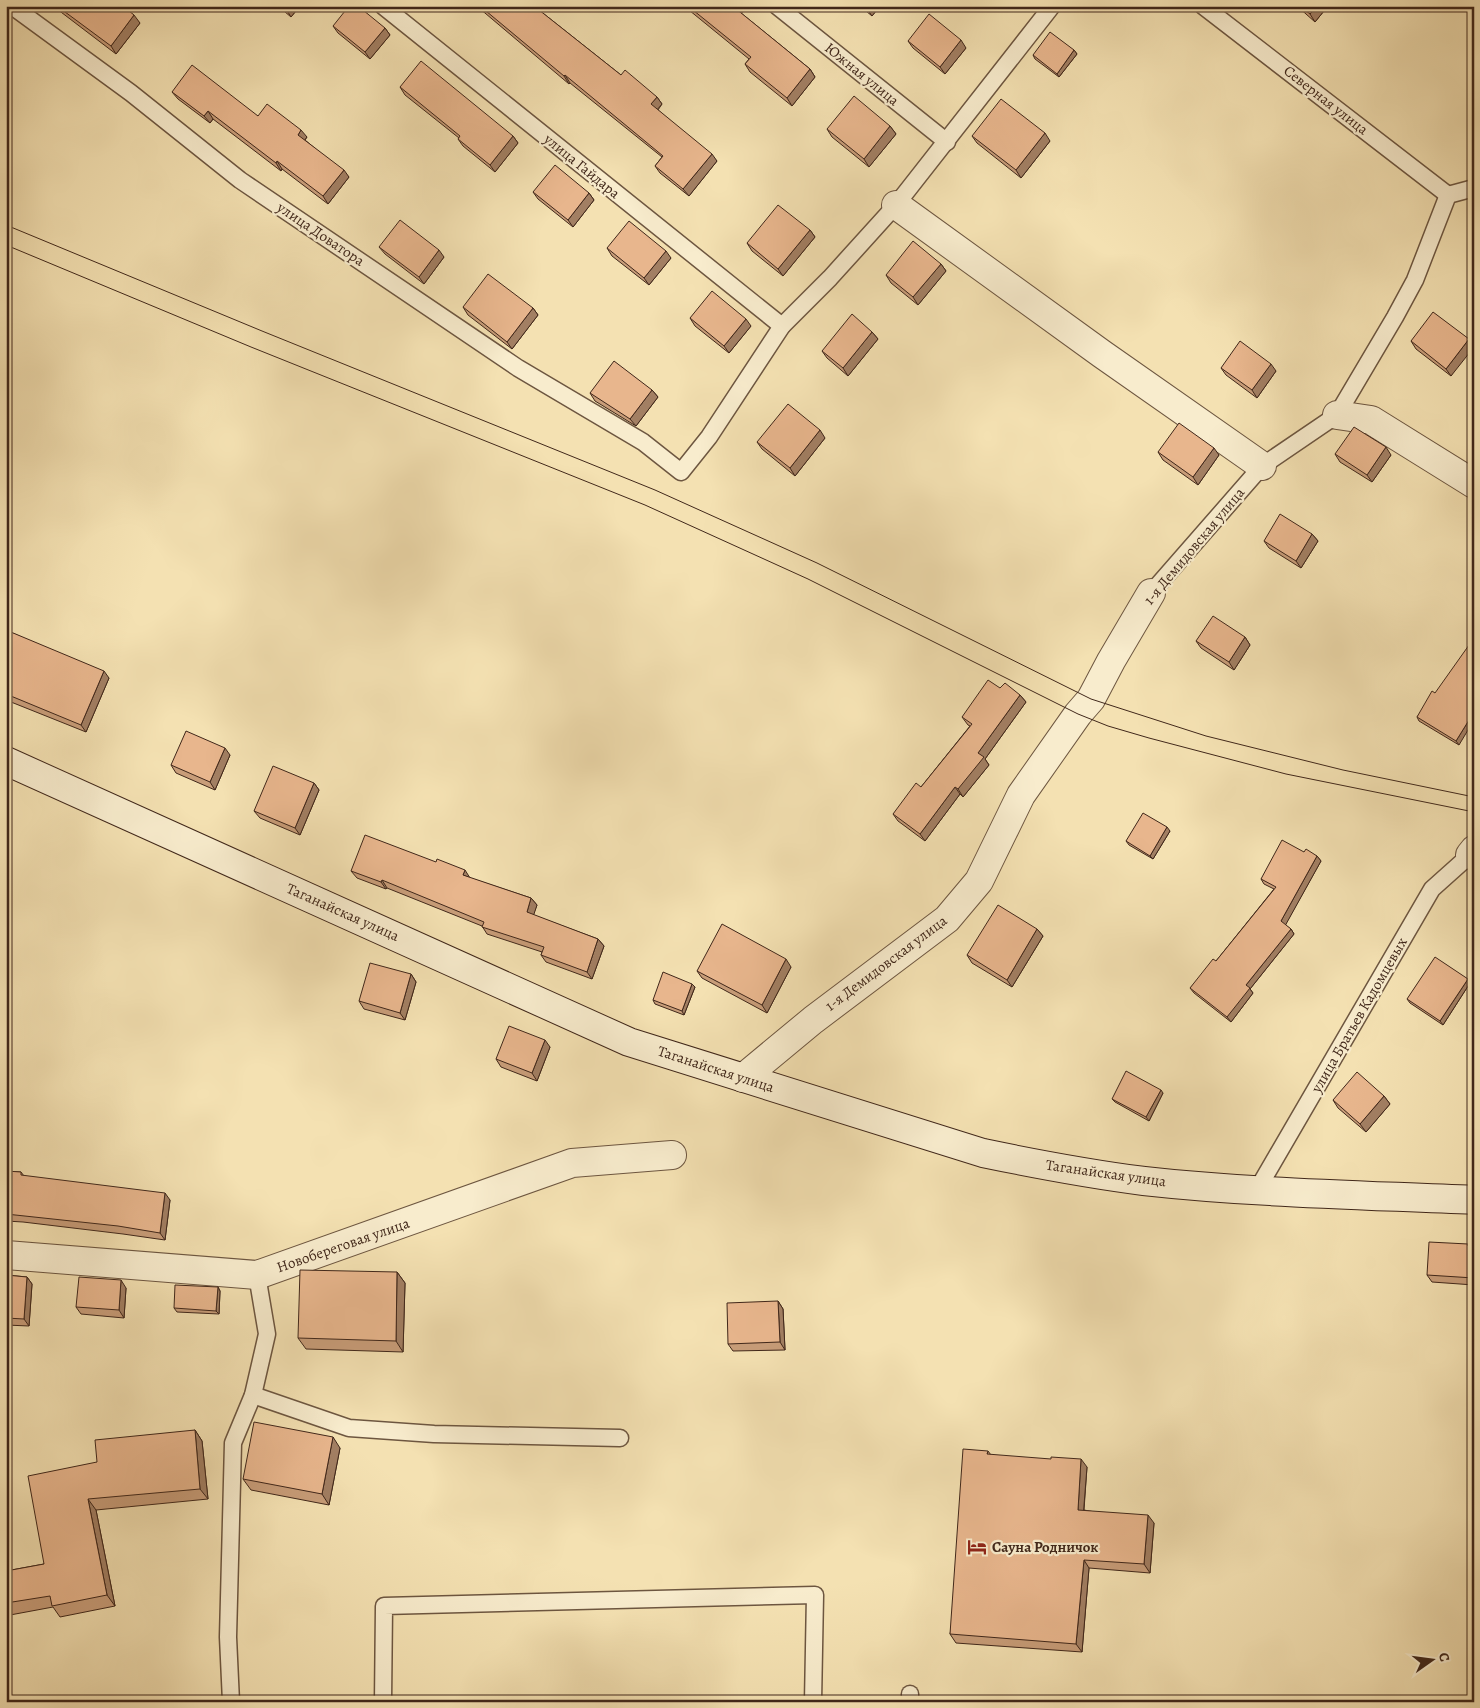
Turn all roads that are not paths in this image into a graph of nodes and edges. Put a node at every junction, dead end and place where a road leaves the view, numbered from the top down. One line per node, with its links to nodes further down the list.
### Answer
1 (12, 6): 10 (lane, улица Доватора)
2 (383, 6): 10 (lane, улица Гайдара)
3 (777, 6): 6 (lane, Южная улица)
4 (1052, 6): 6 (lane)
5 (1203, 6): 8 (lane, Северная улица)
6 (947, 142): 9 (lane)
7 (1474, 188): 8 (lane)
8 (1448, 195): 11 (lane, 1-я Демидовская улица)
9 (896, 205): 10 (lane); 12 (street)
10 (782, 326)
11 (1336, 414): 12 (lane, 1-я Демидовская улица); 13 (street)
12 (1262, 466): 14 (lane, 1-я Демидовская улица)
13 (1474, 484)
14 (1151, 593): 17 (street, 1-я Демидовская улица)
15 (6, 761): 17 (street, Таганайская улица)
16 (1472, 852): 19 (lane, улица Братьев Кадомцевых)
17 (743, 1078): 19 (street, Таганайская улица)
18 (672, 1155): 22 (street, Новобереговая улица)
19 (1257, 1190): 20 (street, Таганайская улица)
20 (1474, 1200)
21 (6, 1255): 22 (street, Новобереговая улица)
22 (257, 1275): 23 (lane)
23 (253, 1395): 24 (lane); 25 (lane)
24 (620, 1438)
25 (231, 1702)
26 (383, 1702): 27 (lane)
27 (813, 1702)

